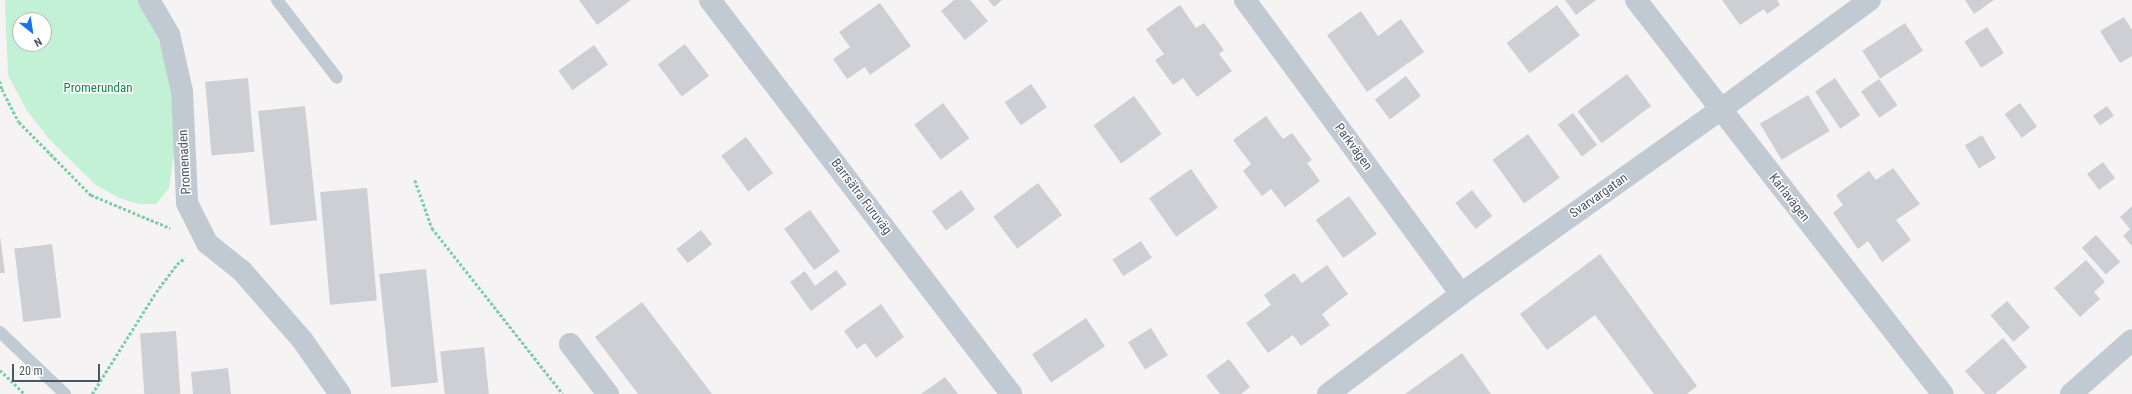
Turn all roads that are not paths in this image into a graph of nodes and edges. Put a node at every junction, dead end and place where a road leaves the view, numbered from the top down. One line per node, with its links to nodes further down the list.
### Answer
1 (149, 0): 14 (street, Promenaden)
2 (277, 0): 7 (lane)
3 (710, 0): 16 (street, Barrsätra Furuväg)
4 (1245, 0): 9 (street, Parkvägen)
5 (1636, 0): 8 (street, Karlavägen)
6 (1870, 0): 8 (street, Svarvargatan)
7 (337, 78)
8 (1720, 110): 9 (street, Svarvargatan); 18 (street, Karlavägen)
9 (1461, 294): 17 (street, Svarvargatan)
10 (0, 332): 13 (lane)
11 (2132, 340): 19 (street)
12 (570, 344): 15 (street)
13 (65, 394)
14 (340, 394)
15 (608, 394)
16 (1011, 394)
17 (1328, 394)
18 (1943, 394)
19 (2071, 394)

